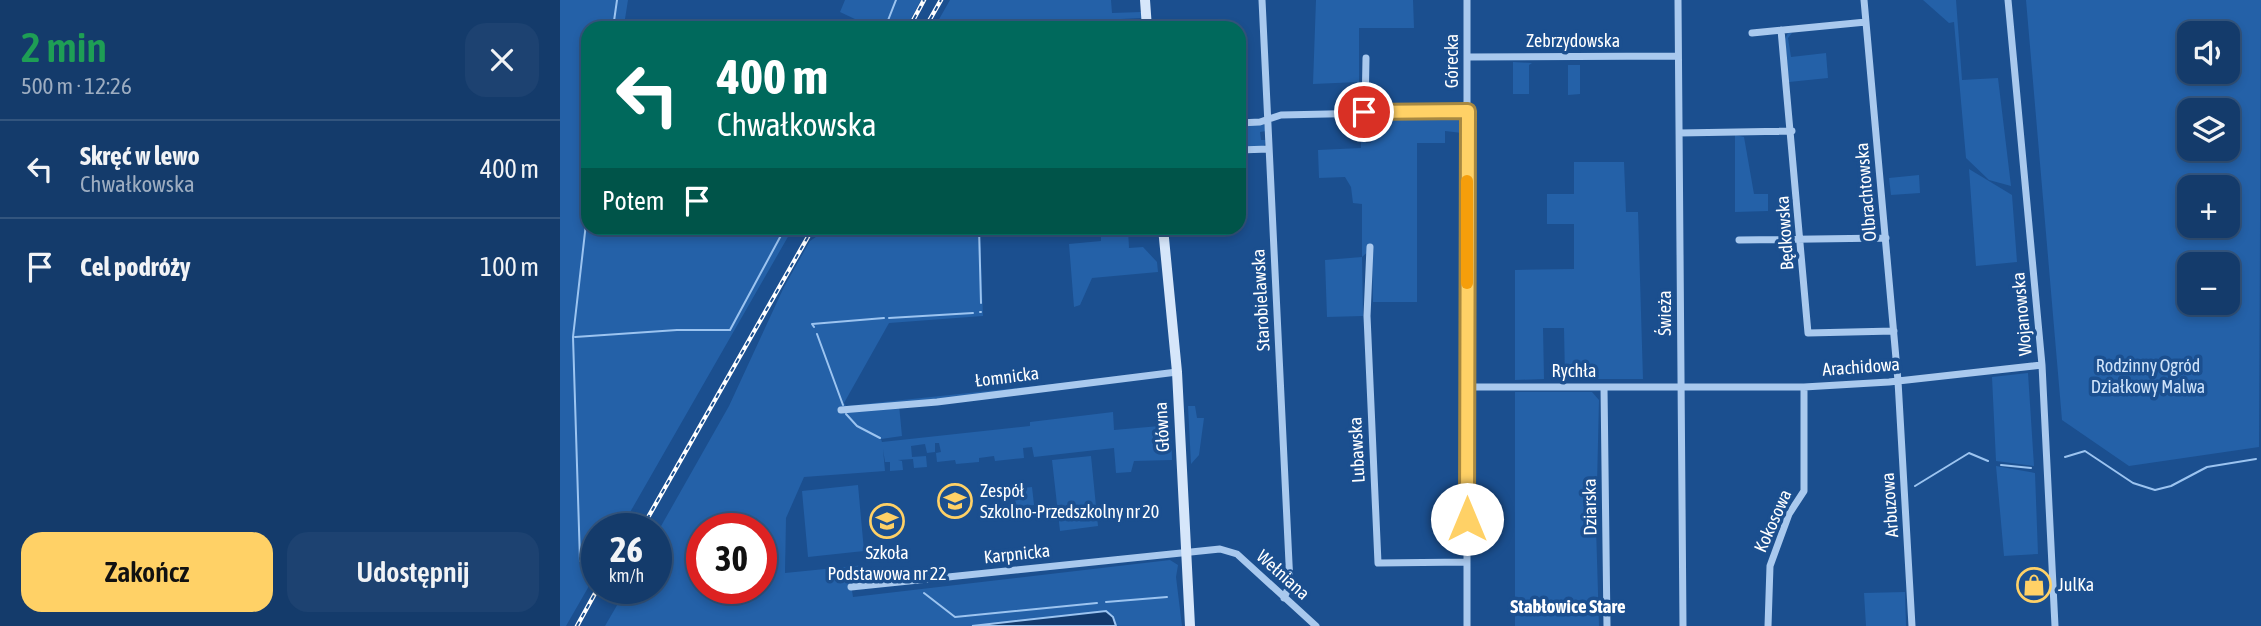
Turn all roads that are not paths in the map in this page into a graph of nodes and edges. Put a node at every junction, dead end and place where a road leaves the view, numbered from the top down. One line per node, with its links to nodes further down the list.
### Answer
1 (1145, 0): 7 (street)
2 (1262, 0): 16 (street, Starobielawska)
3 (1467, 0): 12 (street, Górecka)
4 (1678, 0): 11 (street, Świeża)
5 (1864, 0): 8 (street, Olbrachtowska)
6 (2008, 0): 28 (street, Wojanowska)
7 (1146, 21)
8 (1866, 22): 9 (street); 23 (street, Olbrachtowska)
9 (1781, 30): 10 (street); 18 (street, Będkowska)
10 (1752, 33)
11 (1678, 56): 12 (street, Zebrzydowska); 19 (street, Świeża)
12 (1467, 57): 14 (street, Górecka)
13 (1366, 58): 15 (street)
14 (1468, 111): 15 (street); 31 (street, Górecka)
15 (1364, 112): 16 (street)
16 (1268, 117): 17 (street); 20 (street, Starobielawska)
17 (1246, 123)
18 (1792, 131): 19 (street); 25 (street, Będkowska)
19 (1679, 133): 33 (street, Świeża)
20 (1269, 149): 21 (street); 39 (street, Starobielawska)
21 (1246, 150)
22 (1164, 235): 29 (street, Główna)
23 (1885, 238): 25 (street); 27 (street, Olbrachtowska)
24 (1739, 240): 25 (street)
25 (1801, 240): 27 (street, Będkowska)
26 (1370, 247): 37 (street, Lubawska)
27 (1894, 331): 30 (street, Olbrachtowska)
28 (2042, 365): 30 (street, Arachidowa); 47 (street, Wojanowska)
29 (1177, 372): 35 (street, Łomnicka); 36 (street, Główna)
30 (1898, 381): 34 (street, Arachidowa); 46 (street, Arbuzowa)
31 (1467, 387): 32 (street, Rychła); 37 (street, Górecka)
32 (1604, 387): 33 (street, Rychła); 43 (street, Dziarska)
33 (1681, 387): 34 (street, Arachidowa); 44 (street, Świeża)
34 (1804, 387): 45 (street, Kokosowa)
35 (841, 410)
36 (1186, 553): 38 (street, Karpnicka); 39 (street, Wełniana); 40 (street, Główna)
37 (1467, 562): 42 (street, Górecka)
38 (851, 587)
39 (1284, 597): 41 (street, Wełniana)
40 (1191, 626)
41 (1316, 626)
42 (1467, 626)
43 (1607, 626)
44 (1683, 626)
45 (1768, 626)
46 (1912, 626)
47 (2056, 626)

